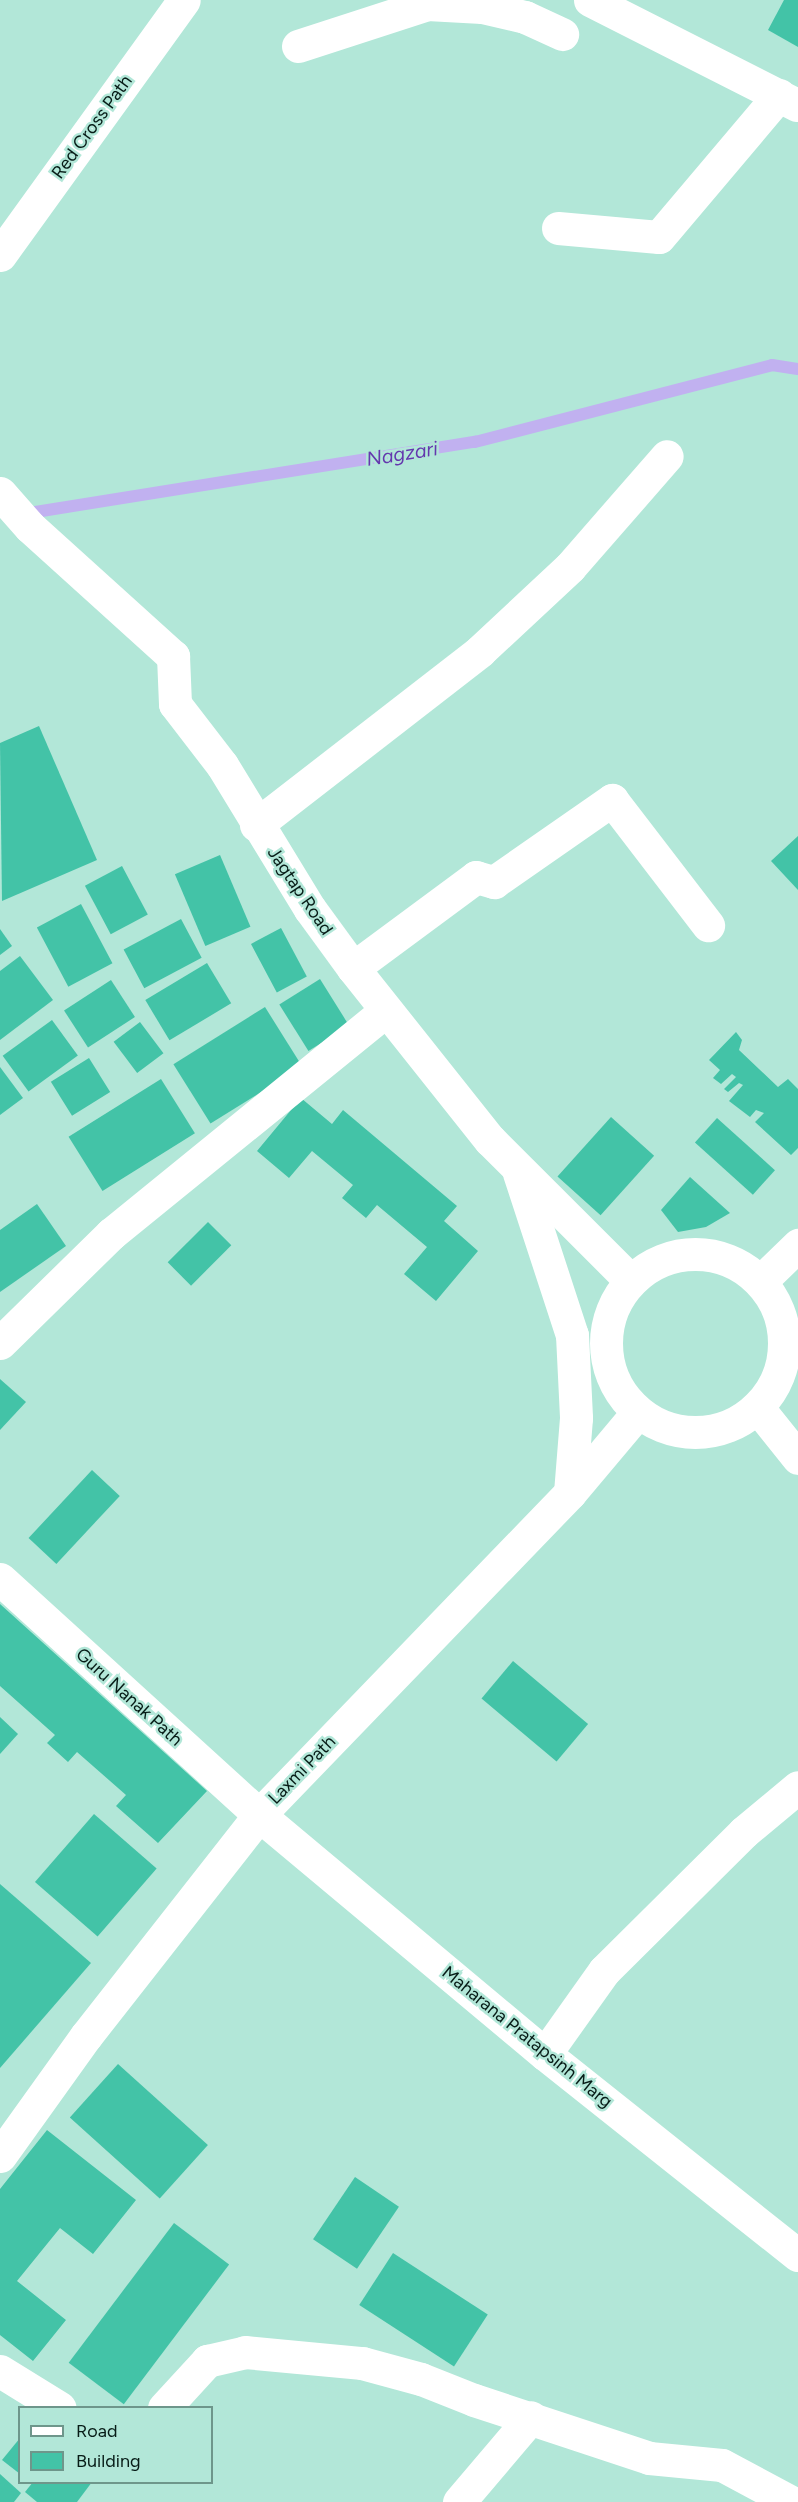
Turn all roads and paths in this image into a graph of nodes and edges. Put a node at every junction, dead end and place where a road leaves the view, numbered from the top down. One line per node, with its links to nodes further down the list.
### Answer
1 (184, 0): 8 (street, Red Cross Path)
2 (590, 0): 6 (street)
3 (428, 2): 4 (street); 5 (street)
4 (562, 34)
5 (298, 46)
6 (788, 100): 7 (street)
7 (558, 228)
8 (0, 255)
9 (667, 456): 11 (street)
10 (2, 496): 11 (street, Jagtap Road)
11 (256, 825): 13 (street, Jagtap Road)
12 (708, 925): 13 (street)
13 (353, 968): 14 (street, Jagtap Road)
14 (385, 1011): 15 (street, Jagtap Road); 19 (street)
15 (518, 1168): 17 (street, Jagtap Road); 23 (street)
16 (798, 1245): 18 (street)
17 (630, 1280): 18 (street); 21 (street)
18 (761, 1281): 20 (street)
19 (3, 1333)
20 (758, 1407): 21 (street); 22 (street)
21 (638, 1412): 23 (street, Laxmi Path)
22 (798, 1458)
23 (570, 1493): 26 (street, Laxmi Path)
24 (0, 1579): 26 (street, Guru Nanak Path)
25 (798, 1787): 27 (street)
26 (259, 1815): 27 (street, Maharana Pratapsinh Marg); 28 (street, Laxmi Path)
27 (545, 2054): 29 (street, Maharana Pratapsinh Marg)
28 (0, 2156)
29 (798, 2255)
30 (0, 2371): 31 (street)
31 (57, 2406)
32 (166, 2406): 33 (street)
33 (531, 2417): 34 (street); 35 (street)
34 (459, 2502)
35 (791, 2502)

